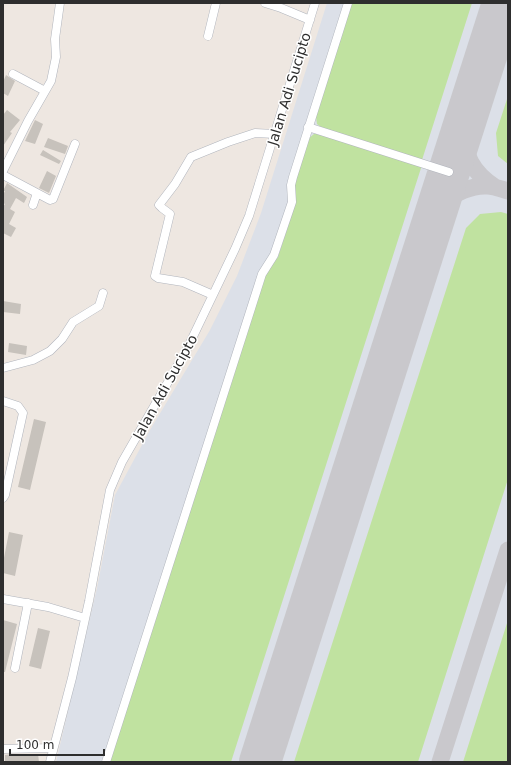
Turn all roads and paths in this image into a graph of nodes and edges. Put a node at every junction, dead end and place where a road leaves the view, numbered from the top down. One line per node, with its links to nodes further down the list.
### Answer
1 (60, 3): 9 (street)
2 (216, 3): 7 (street)
3 (265, 3): 6 (street)
4 (315, 3): 6 (street, Jalan Adi Sucipto)
5 (348, 3): 10 (street)
6 (310, 20): 11 (street, Jalan Adi Sucipto)
7 (208, 36)
8 (13, 74): 9 (street)
9 (45, 91): 13 (street)
10 (308, 127): 14 (street); 30 (street)
11 (275, 134): 19 (street, Jalan Adi Sucipto); 19 (street)
12 (75, 144): 16 (street)
13 (3, 171)
14 (449, 172)
15 (3, 175): 16 (street)
16 (37, 193): 17 (street)
17 (33, 205)
18 (103, 293): 20 (street)
19 (213, 295): 25 (street, Jalan Adi Sucipto)
20 (3, 368)
21 (3, 401): 22 (street)
22 (3, 498)
23 (3, 599): 24 (street)
24 (28, 603): 25 (street); 26 (street)
25 (85, 618): 27 (street, Jalan Adi Sucipto)
26 (16, 668)
27 (53, 748): 28 (street); 29 (street, Jalan Adi Sucipto)
28 (3, 749)
29 (50, 762)
30 (106, 762)

